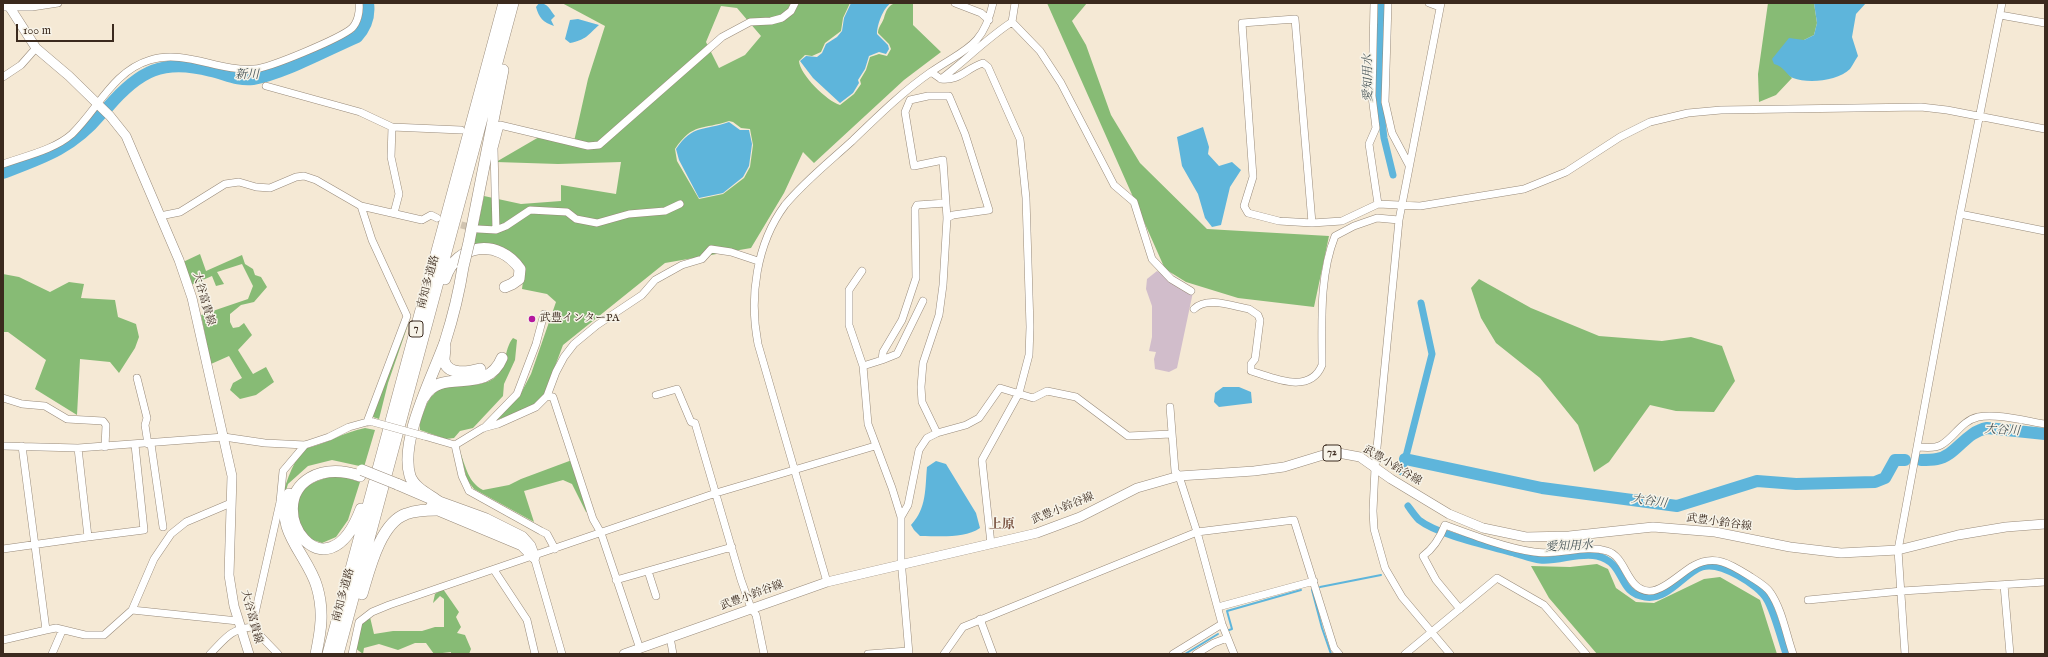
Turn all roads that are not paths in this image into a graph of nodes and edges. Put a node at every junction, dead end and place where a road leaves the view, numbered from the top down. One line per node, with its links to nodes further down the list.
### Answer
1 (58, 3): 11 (street)
2 (359, 3): 24 (street)
3 (795, 3): 44 (street)
4 (955, 3): 16 (street)
5 (992, 3): 16 (street)
6 (1015, 3): 17 (street)
7 (1374, 3): 33 (street)
8 (1388, 3): 30 (street)
9 (1429, 3): 13 (street)
10 (2002, 3): 15 (street)
11 (32, 5): 14 (street)
12 (510, 5): 53 (highway, bridge); 56 (highway, 南知多道路 / 7); 58 (highway, 南知多道路 / 7)
13 (1441, 5): 30 (street)
14 (6, 6): 19 (main road, 大谷富貴線)
15 (2000, 15): 18 (street); 25 (street)
16 (989, 20): 20 (street)
17 (1012, 22): 22 (street); 49 (street)
18 (2045, 23)
19 (36, 48): 21 (street); 24 (main road, 大谷富貴線)
20 (931, 72): 22 (street); 46 (street)
21 (3, 77)
22 (941, 79): 61 (street)
23 (266, 86): 26 (street)
24 (97, 103): 29 (street); 38 (main road, 大谷富貴線)
25 (1979, 117): 27 (street); 35 (street); 37 (street)
26 (392, 127): 28 (street); 36 (street)
27 (2045, 129)
28 (460, 130)
29 (3, 164)
30 (1409, 165): 35 (street)
31 (946, 203): 40 (street); 40 (street); 55 (street)
32 (680, 204): 44 (street)
33 (1378, 204): 35 (street); 42 (street)
34 (361, 206): 36 (street); 38 (street); 67 (street)
35 (1402, 206): 41 (street)
36 (394, 213): 39 (street)
37 (1960, 214): 45 (street); 81 (street)
38 (160, 216): 72 (main road, 大谷富貴線)
39 (437, 218)
40 (947, 218): 70 (street)
41 (1398, 220): 51 (street); 83 (street)
42 (1312, 224): 42 (street)
43 (478, 229): 44 (street)
44 (496, 230)
45 (2045, 231)
46 (758, 261): 63 (street); 84 (street)
47 (862, 272): 57 (street)
48 (505, 286): 56 (highway)
49 (1191, 291)
50 (923, 300): 55 (street)
51 (1194, 309)
52 (544, 314): 69 (street)
53 (444, 342): 59 (highway); 65 (highway)
54 (502, 358): 65 (highway)
55 (882, 360): 57 (street)
56 (417, 362): 136 (highway, 南知多道路 / 7)
57 (863, 366): 79 (street)
58 (405, 368): 85 (highway); 135 (highway, 南知多道路 / 7)
59 (480, 369)
60 (137, 378): 73 (street)
61 (1019, 394): 70 (street); 71 (street); 96 (street)
62 (656, 395): 87 (street)
63 (547, 396): 69 (street); 94 (street)
64 (3, 398): 80 (street)
65 (420, 402): 89 (highway)
66 (1170, 407): 71 (street)
67 (370, 422): 75 (street); 76 (street, bridge)
68 (2045, 424): 81 (street)
69 (483, 428): 76 (street)
70 (937, 432): 90 (street)
71 (1171, 434): 86 (street)
72 (224, 437): 73 (street); 75 (street); 88 (main road, 大谷富貴線)
73 (149, 444): 74 (street); 92 (street)
74 (135, 445): 80 (street); 95 (street)
75 (305, 445): 121 (street)
76 (455, 445): 100 (street)
77 (3, 446): 78 (street)
78 (22, 446): 82 (street); 97 (street)
79 (875, 446): 84 (street); 90 (street)
80 (105, 447): 82 (street)
81 (1917, 447): 101 (street)
82 (78, 448): 95 (street)
83 (1375, 468): 86 (main road, 武豊小鈴谷線 / 72); 101 (main road, 武豊小鈴谷線 / 72); 124 (street)
84 (795, 470): 87 (street); 108 (street)
85 (361, 473): 89 (highway, bridge); 134 (highway)
86 (1179, 476): 93 (street); 96 (main road, 武豊小鈴谷線 / 72)
87 (716, 494): 94 (street); 98 (street)
88 (231, 503): 117 (street); 120 (main road, 大谷富貴線)
89 (438, 506): 102 (highway); 137 (highway)
90 (901, 517): 103 (street)
91 (2045, 524): 101 (main road, 武豊小鈴谷線 / 72)
92 (163, 527)
93 (1197, 532): 107 (street); 114 (street); 118 (street)
94 (601, 533): 100 (street); 106 (street)
95 (88, 537): 97 (street)
96 (991, 544): 103 (main road, 武豊小鈴谷線 / 72)
97 (35, 545): 99 (street); 122 (street)
98 (732, 547): 105 (street); 115 (street)
99 (3, 549)
100 (555, 549): 102 (street)
101 (1898, 550): 111 (street)
102 (534, 557): 104 (street); 140 (street)
103 (902, 564): 108 (main road, 武豊小鈴谷線 / 72); 129 (street)
104 (494, 570): 138 (street); 139 (street)
105 (648, 571): 106 (street); 112 (street)
106 (616, 580): 128 (street)
107 (1314, 581): 114 (street); 150 (street)
108 (826, 582): 115 (main road, 武豊小鈴谷線 / 72)
109 (2045, 582): 110 (street)
110 (2004, 585): 111 (street); 156 (street)
111 (1902, 591): 113 (street); 155 (street)
112 (656, 596)
113 (1808, 600)
114 (1218, 607): 119 (street)
115 (751, 608): 125 (main road, 武豊小鈴谷線 / 72); 143 (street)
116 (1460, 609): 124 (street); 153 (street); 154 (street)
117 (132, 610): 120 (street); 123 (street)
118 (980, 619): 145 (street); 146 (street)
119 (1222, 624): 126 (street); 147 (street)
120 (238, 625): 121 (street); 131 (street); 132 (main road, 大谷富貴線)
121 (252, 627): 133 (street)
122 (46, 630): 123 (street); 127 (street)
123 (62, 631): 130 (street)
124 (1432, 632): 151 (street); 152 (street)
125 (670, 638): 128 (main road, 武豊小鈴谷線 / 72); 142 (street)
126 (1227, 638): 148 (street); 149 (street)
127 (3, 640)
128 (640, 649): 141 (main road, 武豊小鈴谷線 / 72)
129 (909, 653): 144 (street)
130 (52, 654)
131 (210, 654)
132 (249, 654)
133 (278, 654)
134 (316, 654)
135 (328, 654)
136 (338, 654)
137 (343, 654)
138 (352, 654)
139 (535, 654)
140 (562, 654)
141 (624, 654)
142 (673, 654)
143 (764, 654)
144 (868, 654)
145 (944, 654)
146 (993, 654)
147 (1173, 654)
148 (1196, 654)
149 (1234, 654)
150 (1339, 654)
151 (1405, 654)
152 (1450, 654)
153 (1586, 654)
154 (1793, 654)
155 (1905, 654)
156 (2010, 654)

